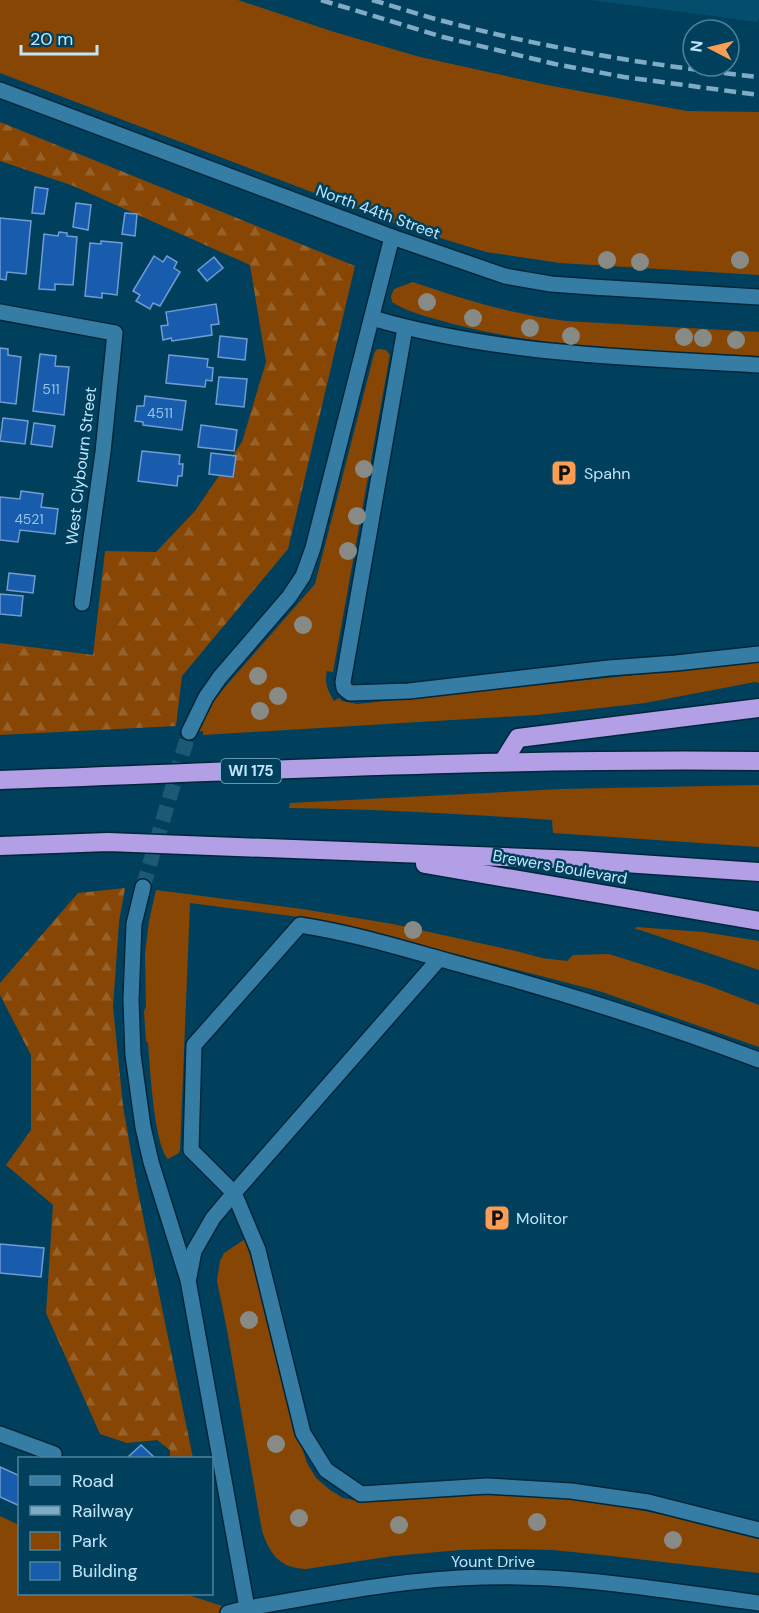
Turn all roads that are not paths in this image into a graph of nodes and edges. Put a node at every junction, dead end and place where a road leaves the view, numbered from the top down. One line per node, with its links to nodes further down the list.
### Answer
1 (0, 90): 2 (street, North 44th Street)
2 (393, 237): 3 (street, North 44th Street); 5 (street)
3 (759, 297)
4 (0, 312): 8 (street, West Clybourn Street)
5 (372, 318): 6 (street); 11 (street)
6 (405, 327): 7 (street); 9 (street)
7 (759, 365)
8 (82, 603)
9 (759, 654)
10 (759, 708): 13 (highway)
11 (189, 732)
12 (759, 761): 13 (highway, WI 175)
13 (503, 762): 14 (highway, WI 175)
14 (0, 780)
15 (0, 846): 16 (highway)
16 (355, 852): 17 (highway); 19 (highway, Brewers Boulevard)
17 (759, 872)
18 (143, 887): 23 (street)
19 (759, 921)
20 (439, 959): 21 (street); 22 (street); 22 (street)
21 (759, 1060)
22 (234, 1193): 23 (street); 26 (street)
23 (188, 1280): 28 (street)
24 (0, 1434): 25 (street)
25 (54, 1454)
26 (759, 1530)
27 (759, 1603): 28 (street, Yount Drive)
28 (247, 1608): 29 (street, Yount Drive)
29 (228, 1613)

